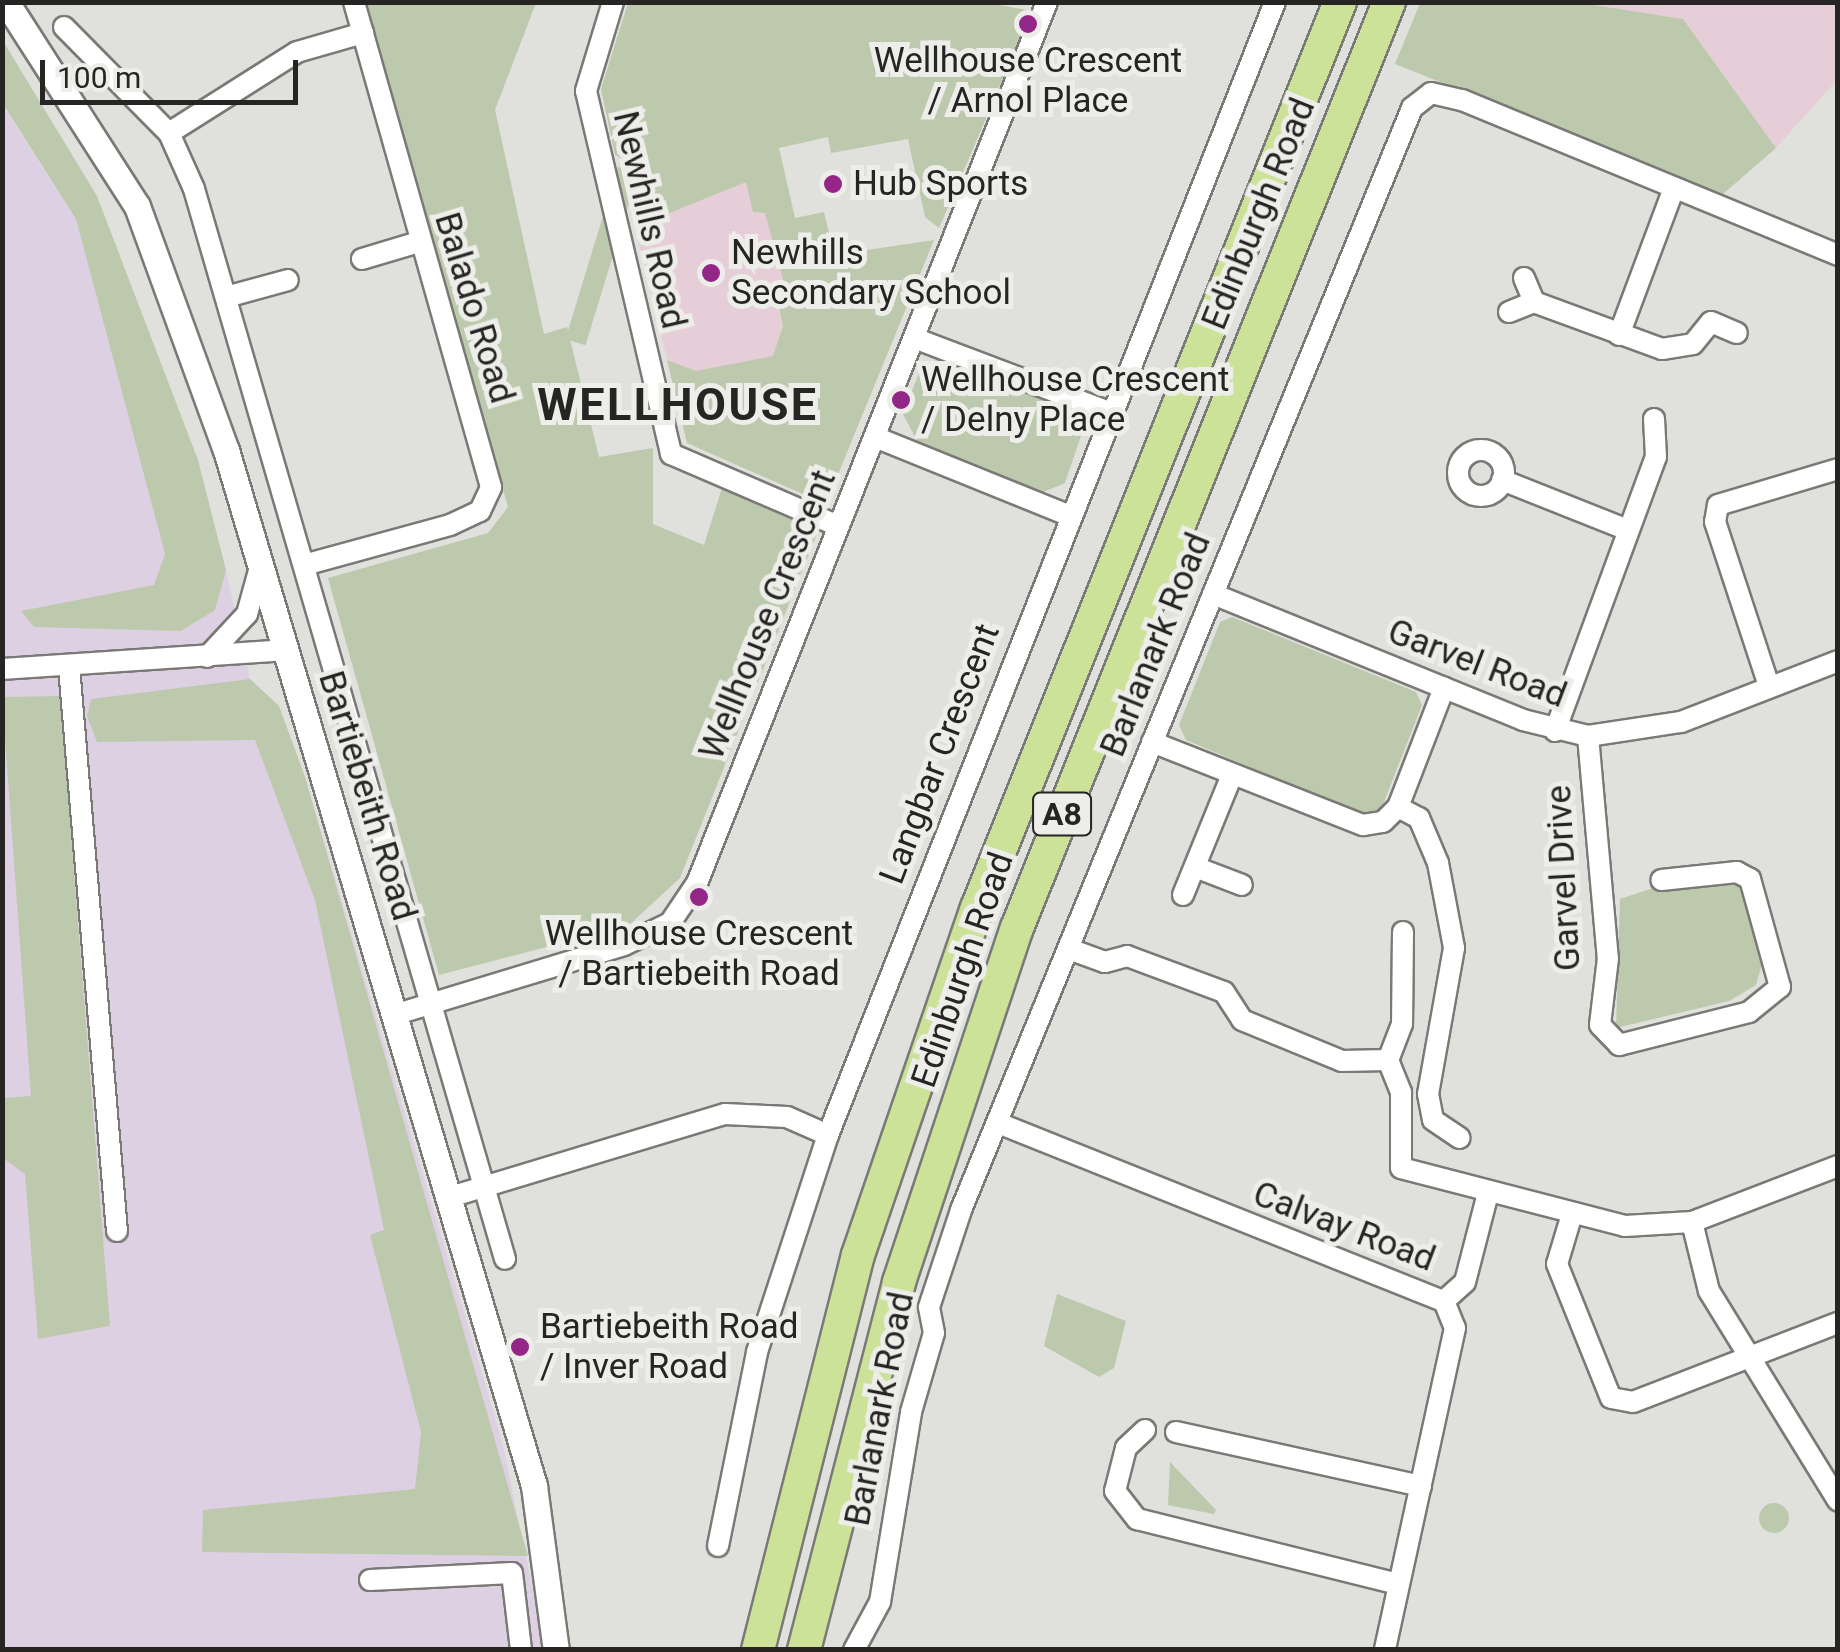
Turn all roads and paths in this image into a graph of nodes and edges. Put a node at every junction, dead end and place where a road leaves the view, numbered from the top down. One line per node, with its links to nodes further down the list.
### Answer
1 (354, 2): 9 (street, Balado Road)
2 (613, 2): 29 (street, Newhills Road)
3 (1047, 2): 22 (street, Wellhouse Crescent)
4 (1275, 2): 23 (street, Langbar Crescent)
5 (1340, 2): 78 (main road, Edinburgh Road / A8)
6 (1390, 2): 79 (main road, Edinburgh Road / A8)
7 (18, 7): 32 (street, Bartiebeith Road)
8 (64, 27): 10 (street, Bartiebeith Road)
9 (363, 34): 10 (street); 12 (street, Balado Road)
10 (169, 134): 17 (street, Bartiebeith Road)
11 (1674, 188): 13 (street, Barlanark Road); 21 (street); 33 (street, Barlanark Road)
12 (420, 242): 14 (street); 31 (street, Balado Road)
13 (1838, 255)
14 (362, 259)
15 (1524, 278): 18 (street)
16 (288, 280): 17 (street)
17 (226, 297): 31 (street, Bartiebeith Road)
18 (1534, 302): 19 (street); 21 (street)
19 (1509, 312)
20 (1738, 333): 21 (street)
21 (1619, 335)
22 (914, 338): 23 (street); 25 (street, Wellhouse Crescent)
23 (1111, 413): 28 (street, Langbar Crescent)
24 (1654, 419): 30 (street)
25 (875, 437): 28 (street); 29 (street, Wellhouse Crescent)
26 (1838, 469): 39 (street)
27 (1502, 480): 30 (street)
28 (1068, 515): 56 (street, Langbar Crescent)
29 (836, 525): 52 (street, Wellhouse Crescent)
30 (1625, 529): 41 (street)
31 (304, 565): 52 (street, Bartiebeith Road)
32 (260, 566): 34 (street, Bartiebeith Road); 35 (street)
33 (1212, 594): 40 (street, Garvel Road); 43 (street, Barlanark Road)
34 (285, 650): 35 (street); 53 (street, Bartiebeith Road)
35 (207, 657): 37 (street)
36 (1838, 661): 39 (street, Garvel Road)
37 (70, 667): 38 (street); 64 (street)
38 (2, 669)
39 (1769, 686): 42 (street, Garvel Road)
40 (1444, 688): 41 (street, Garvel Road); 45 (street)
41 (1555, 731): 42 (street, Garvel Road)
42 (1588, 736): 47 (street, Garvel Drive)
43 (1152, 742): 44 (street); 51 (street, Barlanark Road)
44 (1232, 775): 45 (street); 46 (street)
45 (1398, 807): 57 (street)
46 (1195, 867): 48 (street); 49 (street)
47 (1661, 880)
48 (1242, 885)
49 (1183, 895)
50 (1403, 932): 54 (street)
51 (1068, 949): 54 (street); 55 (street, Barlanark Road)
52 (430, 1004): 53 (street, Wellhouse Crescent); 59 (street, Bartiebeith Road)
53 (397, 1014): 61 (street, Bartiebeith Road)
54 (1388, 1060): 60 (street)
55 (998, 1123): 66 (street, Calvay Road); 80 (street, Barlanark Road)
56 (828, 1135): 59 (street); 73 (street, Langbar Crescent)
57 (1460, 1138)
58 (1838, 1166): 63 (street)
59 (483, 1186): 61 (street); 65 (street, Bartiebeith Road)
60 (1488, 1193): 62 (street); 66 (street)
61 (450, 1196): 77 (street, Bartiebeith Road)
62 (1572, 1214): 63 (street); 68 (street)
63 (1692, 1222): 68 (street)
64 (117, 1231)
65 (505, 1259)
66 (1444, 1302): 71 (street, Calvay Road)
67 (1838, 1323): 68 (street)
68 (1744, 1354): 72 (street)
69 (1145, 1430): 75 (street)
70 (1176, 1432): 71 (street)
71 (1421, 1486): 75 (street, Calvay Road)
72 (1838, 1501)
73 (718, 1546)
74 (370, 1580): 76 (street)
75 (1398, 1584): 81 (street, Calvay Road)
76 (521, 1650)
77 (556, 1650)
78 (758, 1650)
79 (804, 1650)
80 (854, 1650)
81 (1384, 1650)

